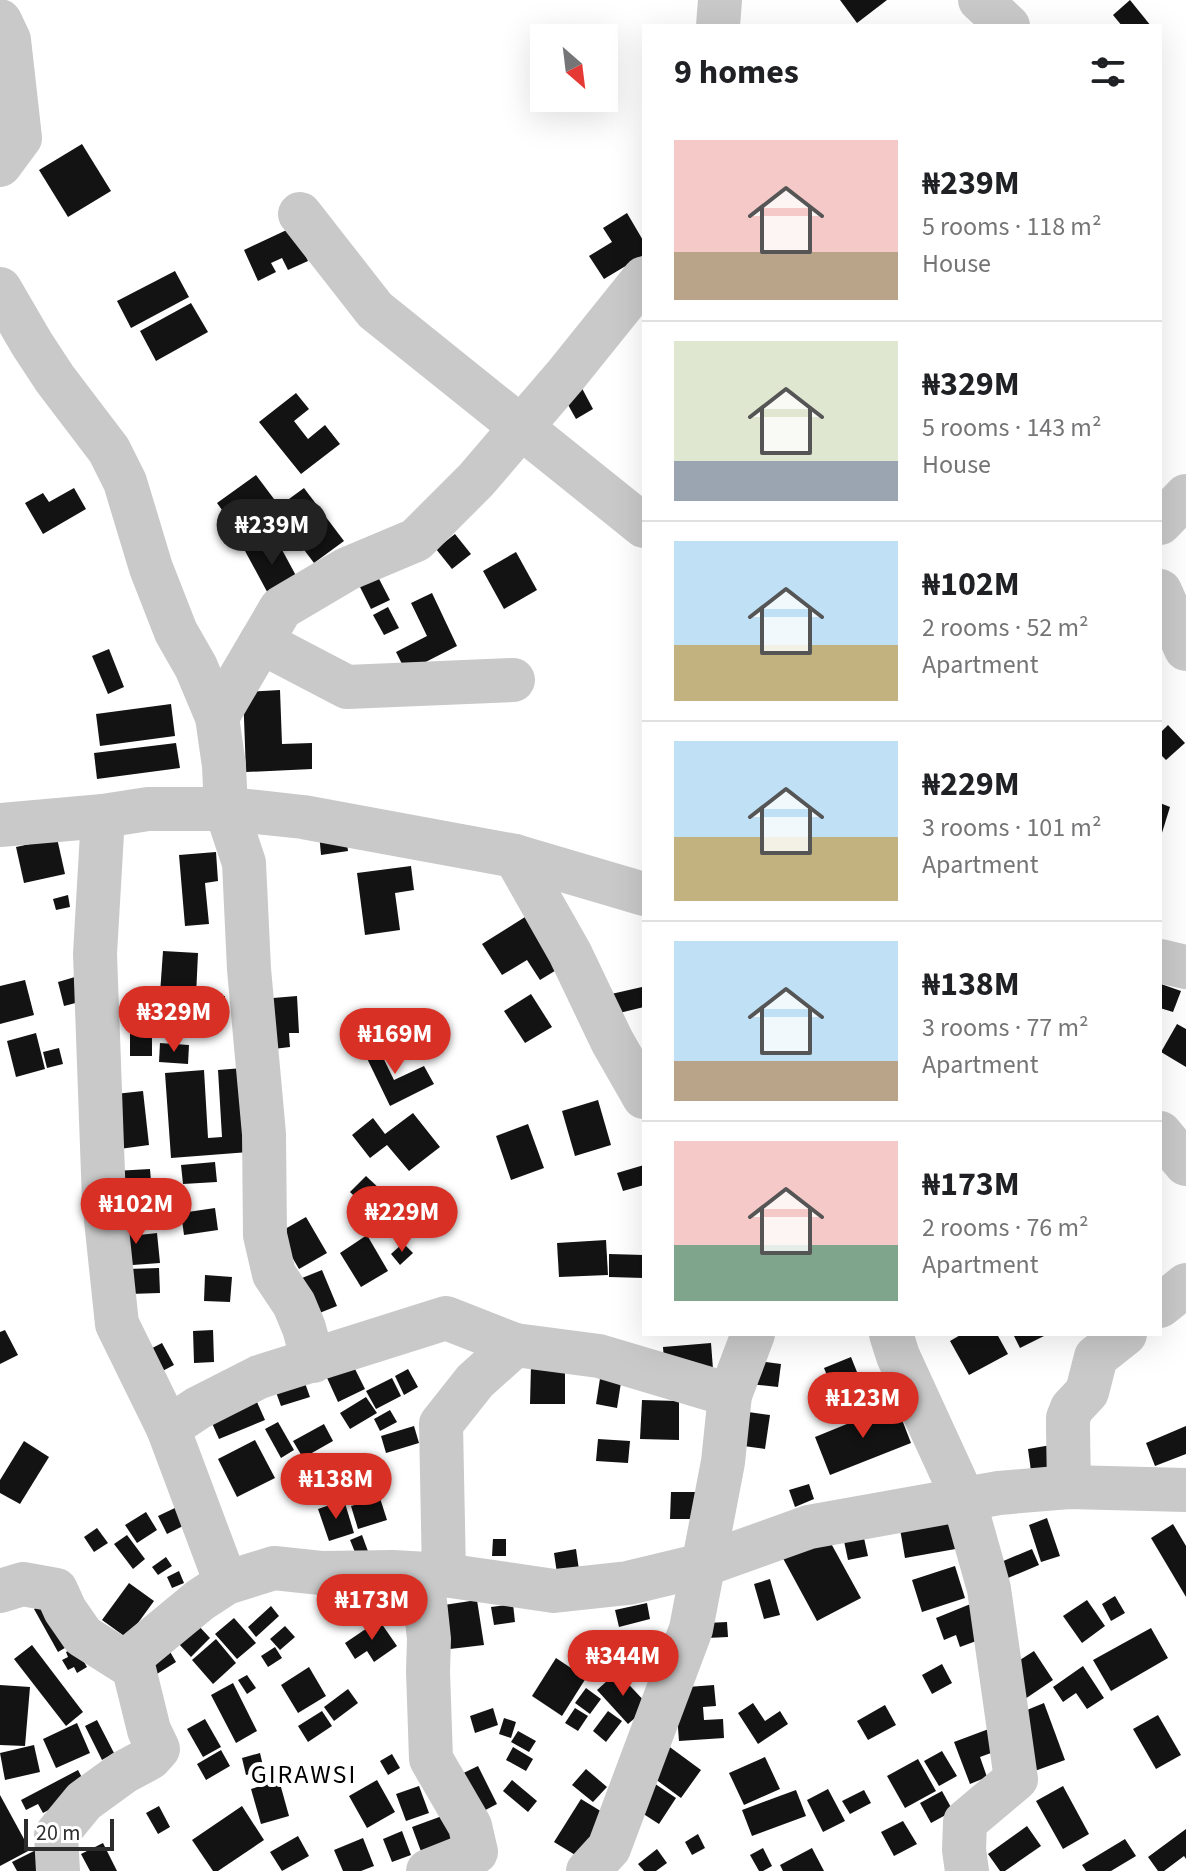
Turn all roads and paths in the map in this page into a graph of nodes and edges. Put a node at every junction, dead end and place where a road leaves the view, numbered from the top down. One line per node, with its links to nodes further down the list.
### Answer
1 (720, 0): 4 (street)
2 (980, 0): 5 (street)
3 (0, 21): 6 (street)
4 (718, 24)
5 (1006, 24)
6 (0, 165)
7 (300, 214): 10 (street)
8 (642, 280): 10 (street)
9 (0, 289): 18 (street)
10 (521, 428): 13 (street); 15 (street)
11 (1186, 496): 12 (street)
12 (1162, 521)
13 (642, 524)
14 (1162, 595): 16 (street)
15 (261, 642): 17 (street); 18 (street)
16 (1186, 649)
17 (513, 680)
18 (217, 717): 19 (street)
19 (226, 809): 20 (street); 22 (street); 35 (street)
20 (103, 816): 21 (street); 37 (street)
21 (8, 820)
22 (515, 856): 23 (street); 26 (street)
23 (642, 893)
24 (1162, 961): 25 (street)
25 (1186, 967)
26 (642, 1094)
27 (1162, 1135): 28 (street)
28 (1186, 1164)
29 (1186, 1285): 30 (street)
30 (1162, 1304)
31 (752, 1336): 36 (street)
32 (892, 1336): 40 (street)
33 (1122, 1336): 38 (street)
34 (515, 1345): 35 (street); 36 (street); 42 (street)
35 (313, 1361): 37 (street)
36 (730, 1395): 41 (street)
37 (168, 1428): 43 (street)
38 (1069, 1487): 39 (street); 40 (street)
39 (1186, 1490)
40 (964, 1500): 41 (street); 49 (street)
41 (703, 1565): 42 (street); 48 (street)
42 (433, 1575): 43 (street); 47 (street)
43 (226, 1583): 45 (street)
44 (0, 1591): 45 (street)
45 (132, 1667): 46 (street)
46 (58, 1871)
47 (428, 1871)
48 (588, 1871)
49 (967, 1871)

